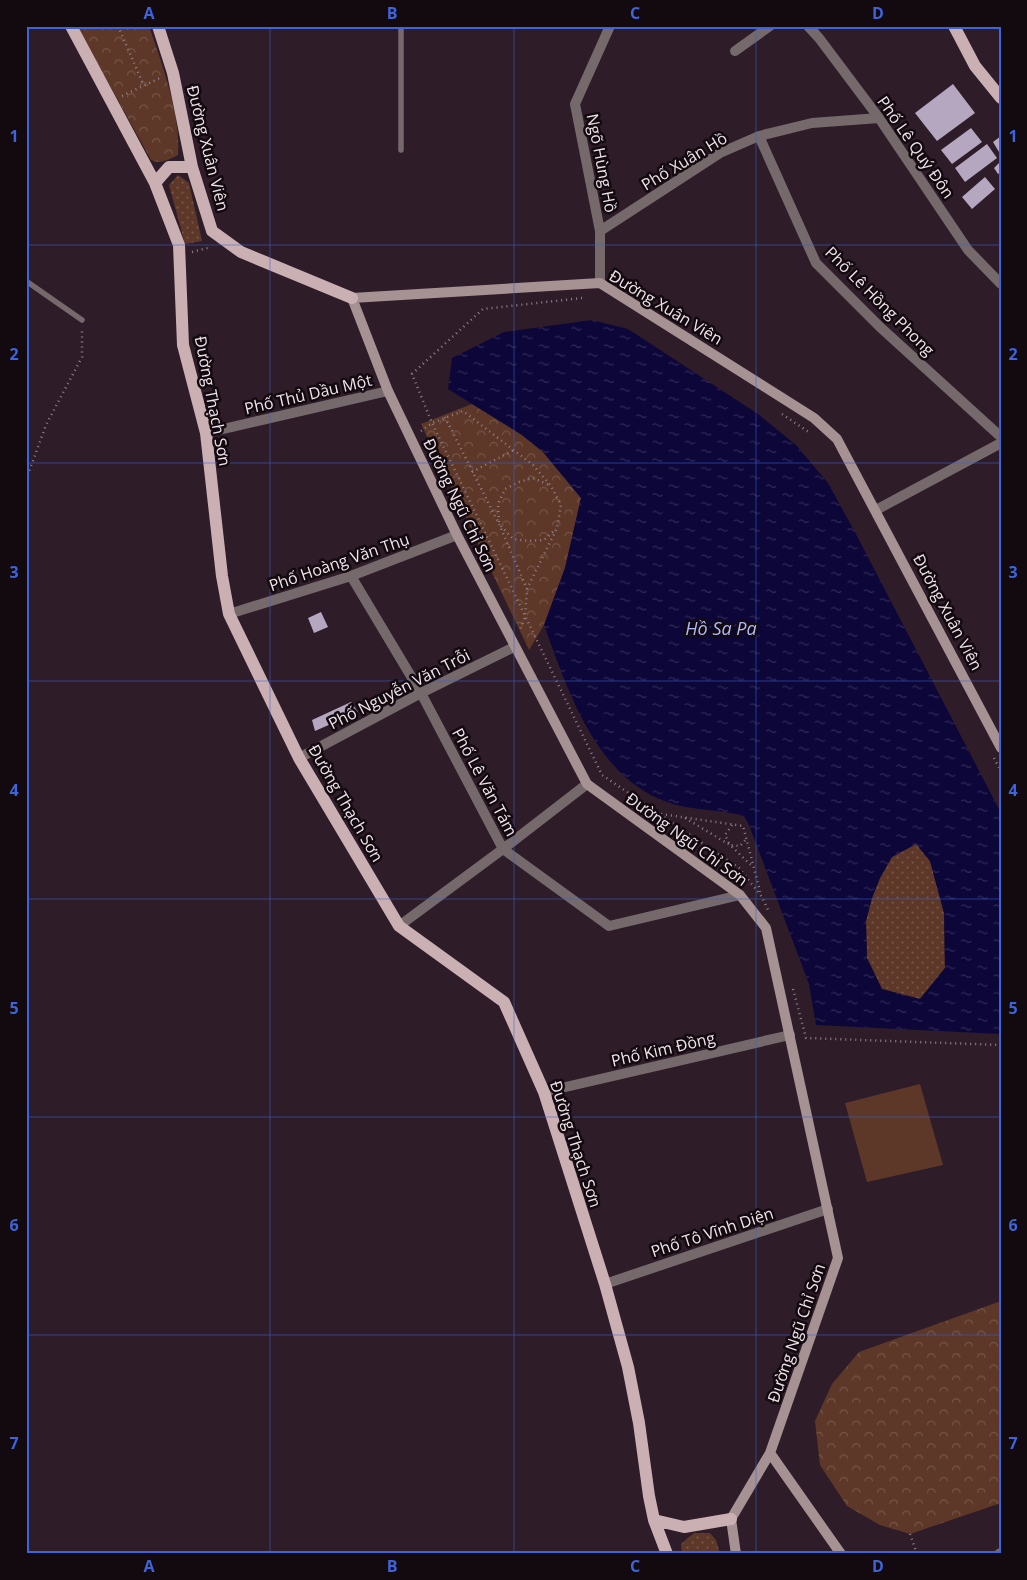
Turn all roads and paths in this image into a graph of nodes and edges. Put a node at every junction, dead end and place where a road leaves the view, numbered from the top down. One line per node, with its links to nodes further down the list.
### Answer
1 (71, 26): 13 (main road, Đường Thạch Sơn)
2 (118, 26): 11 (path)
3 (158, 26): 10 (main road, Đường Xuân Viên)
4 (401, 26): 16 (lane)
5 (610, 26): 20 (street, Ngõ Hùng Hồ)
6 (770, 26): 9 (street)
7 (808, 26): 14 (street, Phố Lê Quý Đôn)
8 (954, 26): 12 (main road)
9 (735, 51)
10 (173, 73): 11 (path); 17 (main road, Đường Xuân Viên)
11 (144, 86): 13 (path)
12 (1001, 98)
13 (112, 101): 18 (main road, Đường Thạch Sơn)
14 (879, 118): 15 (street, Phố Xuân Hồ); 24 (street, Phố Lê Quý Đôn)
15 (759, 136): 20 (street, Phố Xuân Hồ); 34 (street, Phố Lê Hồng Phong)
16 (401, 150)
17 (192, 168): 18 (main road); 19 (main road, Đường Xuân Viên)
18 (155, 183): 21 (main road, Đường Thạch Sơn)
19 (212, 231): 21 (path); 26 (main road, Đường Xuân Viên)
20 (600, 231): 23 (street, Ngõ Hùng Hồ)
21 (179, 245): 33 (main road, Đường Thạch Sơn)
22 (26, 281): 27 (lane)
23 (600, 283): 26 (main road, Đường Xuân Viên); 40 (main road, Đường Xuân Viên)
24 (1001, 284)
25 (584, 297): 31 (path)
26 (352, 298): 28 (main road, Đường Ngũ Chỉ Sơn)
27 (82, 320): 38 (path)
28 (388, 391): 33 (street, Phố Thủ Dầu Một); 43 (main road, Đường Ngũ Chỉ Sơn)
29 (777, 411): 32 (path)
30 (445, 417): 31 (path); 36 (path); 37 (path)
31 (432, 423): 47 (path)
32 (810, 433)
33 (206, 434): 46 (main road, Đường Thạch Sơn)
34 (1001, 437)
35 (1001, 442): 40 (street)
36 (514, 450): 37 (path); 39 (path)
37 (472, 472): 41 (path)
38 (26, 480)
39 (550, 486): 41 (path); 42 (path)
40 (876, 510): 50 (main road, Đường Xuân Viên)
41 (499, 524): 42 (path); 45 (path)
42 (557, 528): 45 (path)
43 (457, 535): 44 (street, Phố Hoàng Văn Thụ); 48 (main road, Đường Ngũ Chỉ Sơn)
44 (351, 576): 46 (street, Phố Hoàng Văn Thụ); 49 (street, Phố Lê Văn Tám)
45 (527, 589): 47 (path)
46 (230, 614): 51 (main road, Đường Thạch Sơn)
47 (525, 618): 54 (path)
48 (514, 647): 49 (street, Phố Nguyễn Văn Trỗi); 53 (main road, Đường Ngũ Chỉ Sơn)
49 (421, 693): 51 (street, Phố Nguyễn Văn Trỗi); 59 (street, Phố Lê Văn Tám)
50 (996, 751): 52 (path)
51 (299, 758): 64 (main road, Đường Thạch Sơn)
52 (1001, 771)
53 (587, 784): 59 (street); 61 (main road, Đường Ngũ Chỉ Sơn)
54 (659, 814): 55 (path); 62 (path)
55 (684, 817): 56 (path); 58 (path)
56 (732, 825): 57 (path); 58 (path)
57 (747, 838): 58 (path); 60 (path)
58 (730, 845): 60 (path)
59 (503, 849): 61 (street, Phố Lê Văn Tám); 64 (street)
60 (753, 867): 62 (path)
61 (740, 895): 66 (main road, Đường Ngũ Chỉ Sơn)
62 (762, 896): 63 (path)
63 (770, 912)
64 (399, 926): 68 (main road, Đường Thạch Sơn)
65 (792, 983): 67 (path)
66 (790, 1035): 68 (street, Phố Kim Đồng); 69 (main road, Đường Ngũ Chỉ Sơn)
67 (1001, 1045)
68 (544, 1092): 70 (main road, Đường Thạch Sơn)
69 (828, 1209): 70 (street, Phố Tô Vĩnh Diện); 71 (main road, Đường Ngũ Chỉ Sơn)
70 (605, 1284): 73 (main road, Đường Thạch Sơn)
71 (770, 1452): 72 (main road, Đường Ngũ Chỉ Sơn); 77 (main road)
72 (731, 1519): 73 (main road); 76 (main road)
73 (654, 1520): 75 (main road, Đường Thạch Sơn)
74 (910, 1534): 78 (path)
75 (667, 1554)
76 (736, 1554)
77 (841, 1554)
78 (917, 1554)

